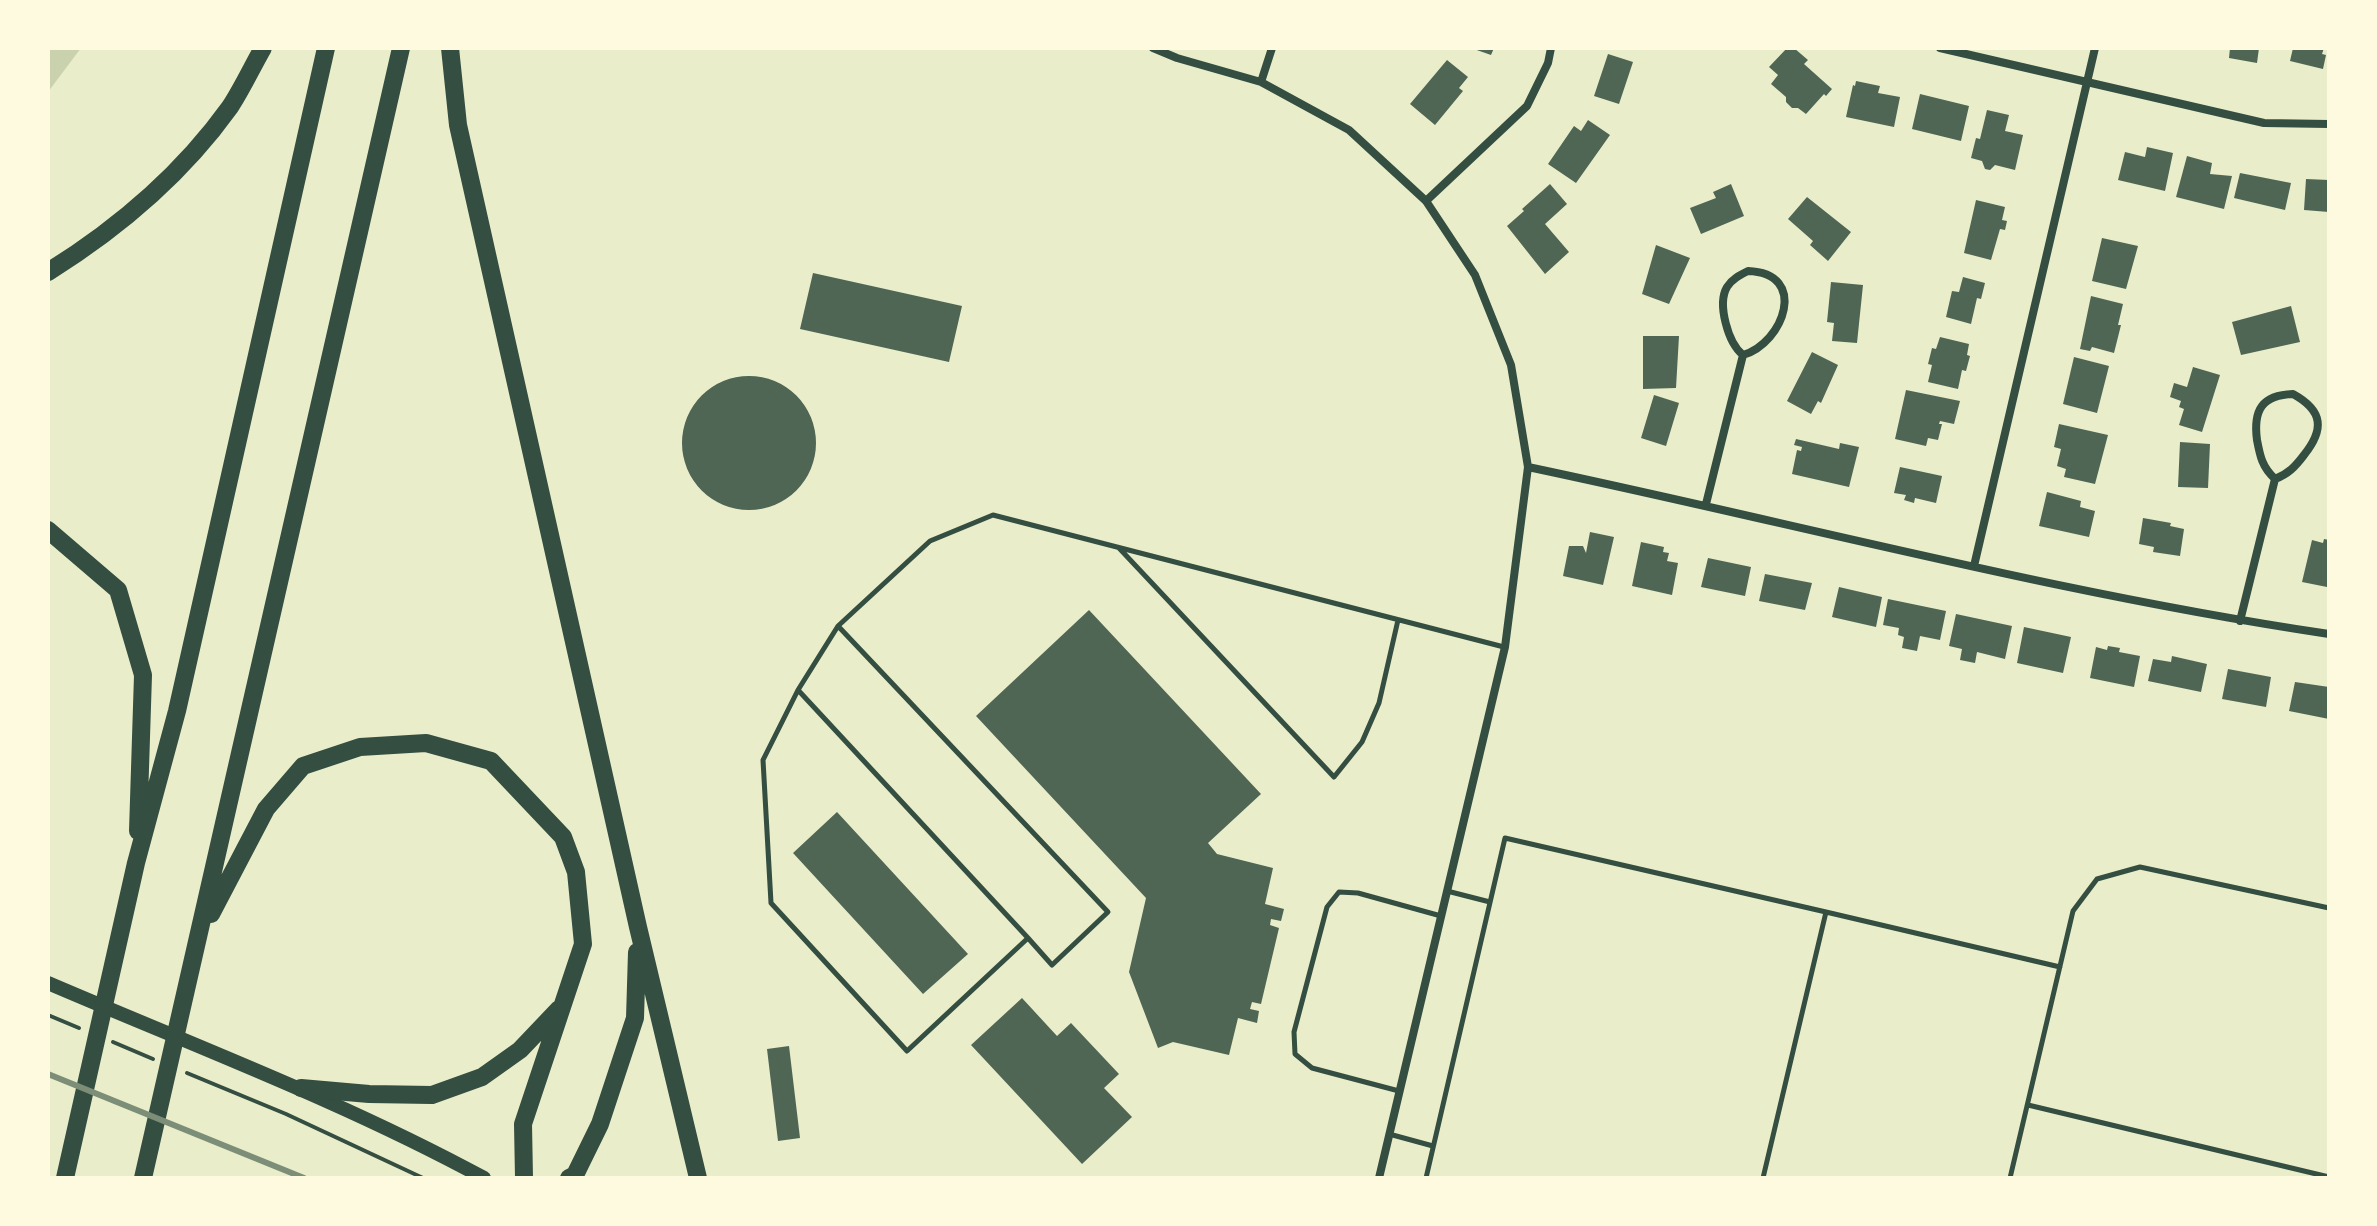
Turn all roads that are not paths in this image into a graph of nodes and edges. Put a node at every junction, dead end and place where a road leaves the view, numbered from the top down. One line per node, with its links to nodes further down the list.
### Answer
1 (263, 48): 14 (highway)
2 (326, 48): 28 (highway)
3 (401, 48): 36 (highway)
4 (450, 48): 34 (highway)
5 (1153, 48): 10 (street)
6 (1272, 48): 10 (street)
7 (1551, 48): 13 (street)
8 (1941, 48): 11 (street)
9 (2095, 48): 11 (street)
10 (1261, 82): 13 (street)
11 (2086, 82): 12 (street); 21 (street)
12 (2329, 124)
13 (1426, 201): 16 (street)
14 (48, 272)
15 (1743, 355): 15 (street); 18 (street)
16 (1528, 467): 18 (street); 26 (street)
17 (2275, 479): 17 (street); 23 (street)
18 (1706, 504): 21 (street)
19 (48, 530): 28 (highway)
20 (1117, 546): 22 (lane); 22 (lane); 24 (lane)
21 (1974, 566): 23 (street)
22 (1398, 620): 26 (lane)
23 (2240, 621): 25 (street)
24 (838, 626): 27 (lane); 35 (lane)
25 (2329, 634)
26 (1505, 647): 29 (street)
27 (798, 690): 35 (lane); 35 (lane)
28 (136, 863): 46 (highway)
29 (1447, 891): 30 (lane); 33 (street)
30 (1490, 902): 32 (lane); 44 (lane)
31 (2329, 908): 37 (lane)
32 (1826, 912): 37 (lane); 54 (lane)
33 (1441, 916): 41 (street); 41 (lane)
34 (638, 927): 50 (highway); 51 (highway)
35 (1028, 938)
36 (195, 945): 39 (highway); 47 (highway)
37 (2060, 967): 42 (lane)
38 (48, 983): 40 (main road)
39 (564, 1004): 40 (highway); 49 (highway)
40 (301, 1088): 48 (main road)
41 (1399, 1091): 43 (street)
42 (2028, 1105): 45 (lane); 55 (lane)
43 (1389, 1134): 44 (lane); 52 (street)
44 (1433, 1146): 53 (lane)
45 (2329, 1177)
46 (65, 1178)
47 (143, 1178)
48 (484, 1178)
49 (524, 1178)
50 (569, 1178)
51 (698, 1178)
52 (1379, 1178)
53 (1426, 1178)
54 (1763, 1178)
55 (2010, 1178)

